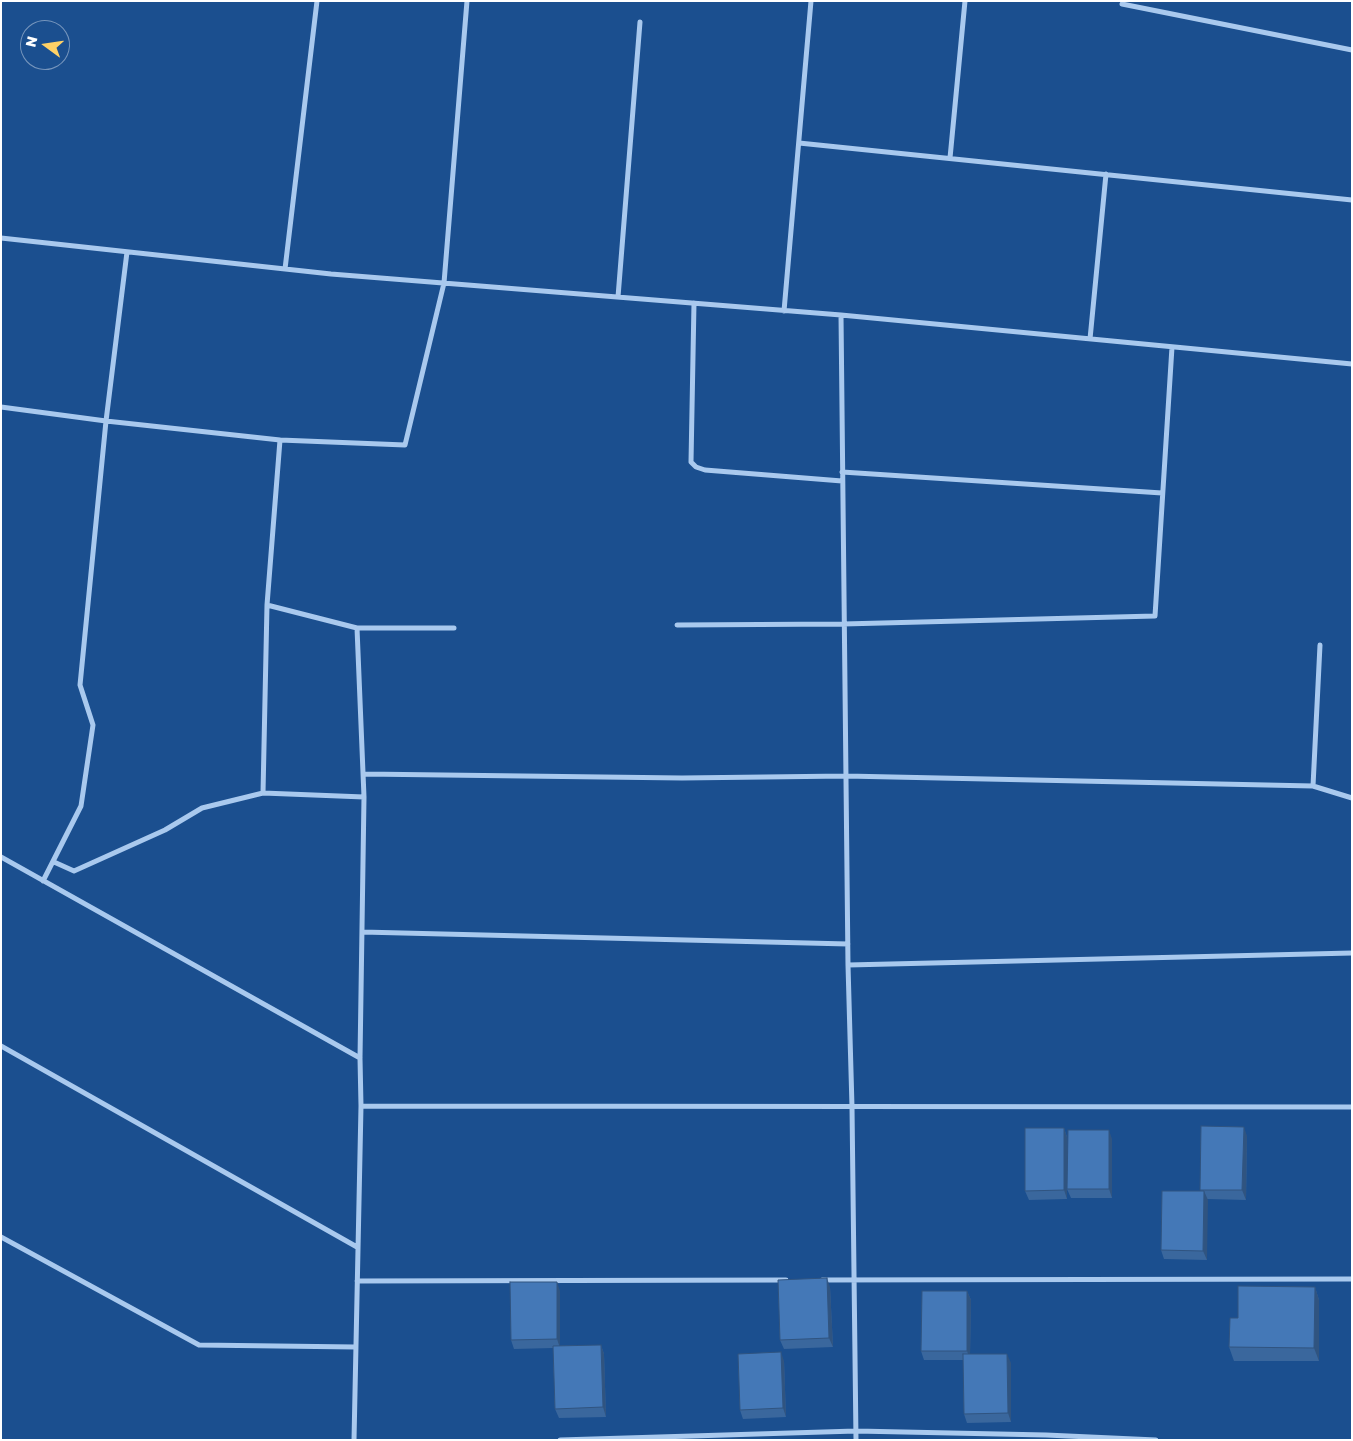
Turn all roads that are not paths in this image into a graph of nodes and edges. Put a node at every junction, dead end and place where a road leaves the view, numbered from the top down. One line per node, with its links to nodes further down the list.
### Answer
1 (317, 1): 14 (street)
2 (467, 1): 15 (street)
3 (811, 1): 8 (street)
4 (965, 1): 9 (street)
5 (1122, 4): 7 (street)
6 (640, 22): 16 (street)
7 (1352, 50)
8 (799, 143): 9 (street); 18 (street)
9 (950, 158): 10 (street)
10 (1106, 174): 11 (street); 20 (street)
11 (1352, 200)
12 (1, 238): 13 (street)
13 (127, 252): 14 (street); 24 (street)
14 (285, 269): 15 (street)
15 (444, 283): 16 (street); 25 (street)
16 (618, 297): 17 (street)
17 (694, 303): 18 (street); 27 (street)
18 (784, 311): 19 (street)
19 (841, 316): 20 (street); 26 (street)
20 (1090, 339): 21 (street)
21 (1172, 347): 22 (street); 28 (street)
22 (1352, 364)
23 (1, 407): 24 (street)
24 (106, 421): 25 (street); 42 (street)
25 (280, 440): 29 (street)
26 (842, 472): 27 (street); 28 (street)
27 (842, 482): 31 (street)
28 (1162, 493): 31 (street)
29 (267, 605): 32 (street); 38 (street)
30 (677, 624): 31 (street)
31 (844, 624): 36 (street)
32 (357, 628): 33 (street); 35 (street)
33 (454, 628)
34 (1320, 644): 37 (street)
35 (364, 774): 36 (street); 39 (street)
36 (846, 776): 37 (street); 45 (street)
37 (1313, 786): 40 (street)
38 (263, 794): 39 (street); 42 (street)
39 (364, 797): 44 (street)
40 (1352, 798)
41 (1, 857): 43 (street)
42 (54, 862): 43 (street)
43 (43, 880): 49 (street)
44 (362, 932): 45 (street); 49 (street)
45 (848, 944): 47 (street)
46 (1352, 953): 47 (street)
47 (848, 964): 51 (street)
48 (1, 1046): 54 (street)
49 (360, 1058): 50 (street)
50 (361, 1106): 51 (street); 54 (street)
51 (852, 1107): 52 (street); 58 (street)
52 (1352, 1108)
53 (1, 1237): 60 (street)
54 (357, 1247): 59 (street)
55 (1352, 1279): 58 (street)
56 (794, 1280): 59 (street)
57 (814, 1280): 58 (street)
58 (854, 1280): 61 (street)
59 (357, 1281): 60 (street)
60 (355, 1348): 62 (street)
61 (856, 1431): 63 (street); 64 (street); 65 (street)
62 (354, 1440)
63 (560, 1440)
64 (856, 1440)
65 (1156, 1440)

